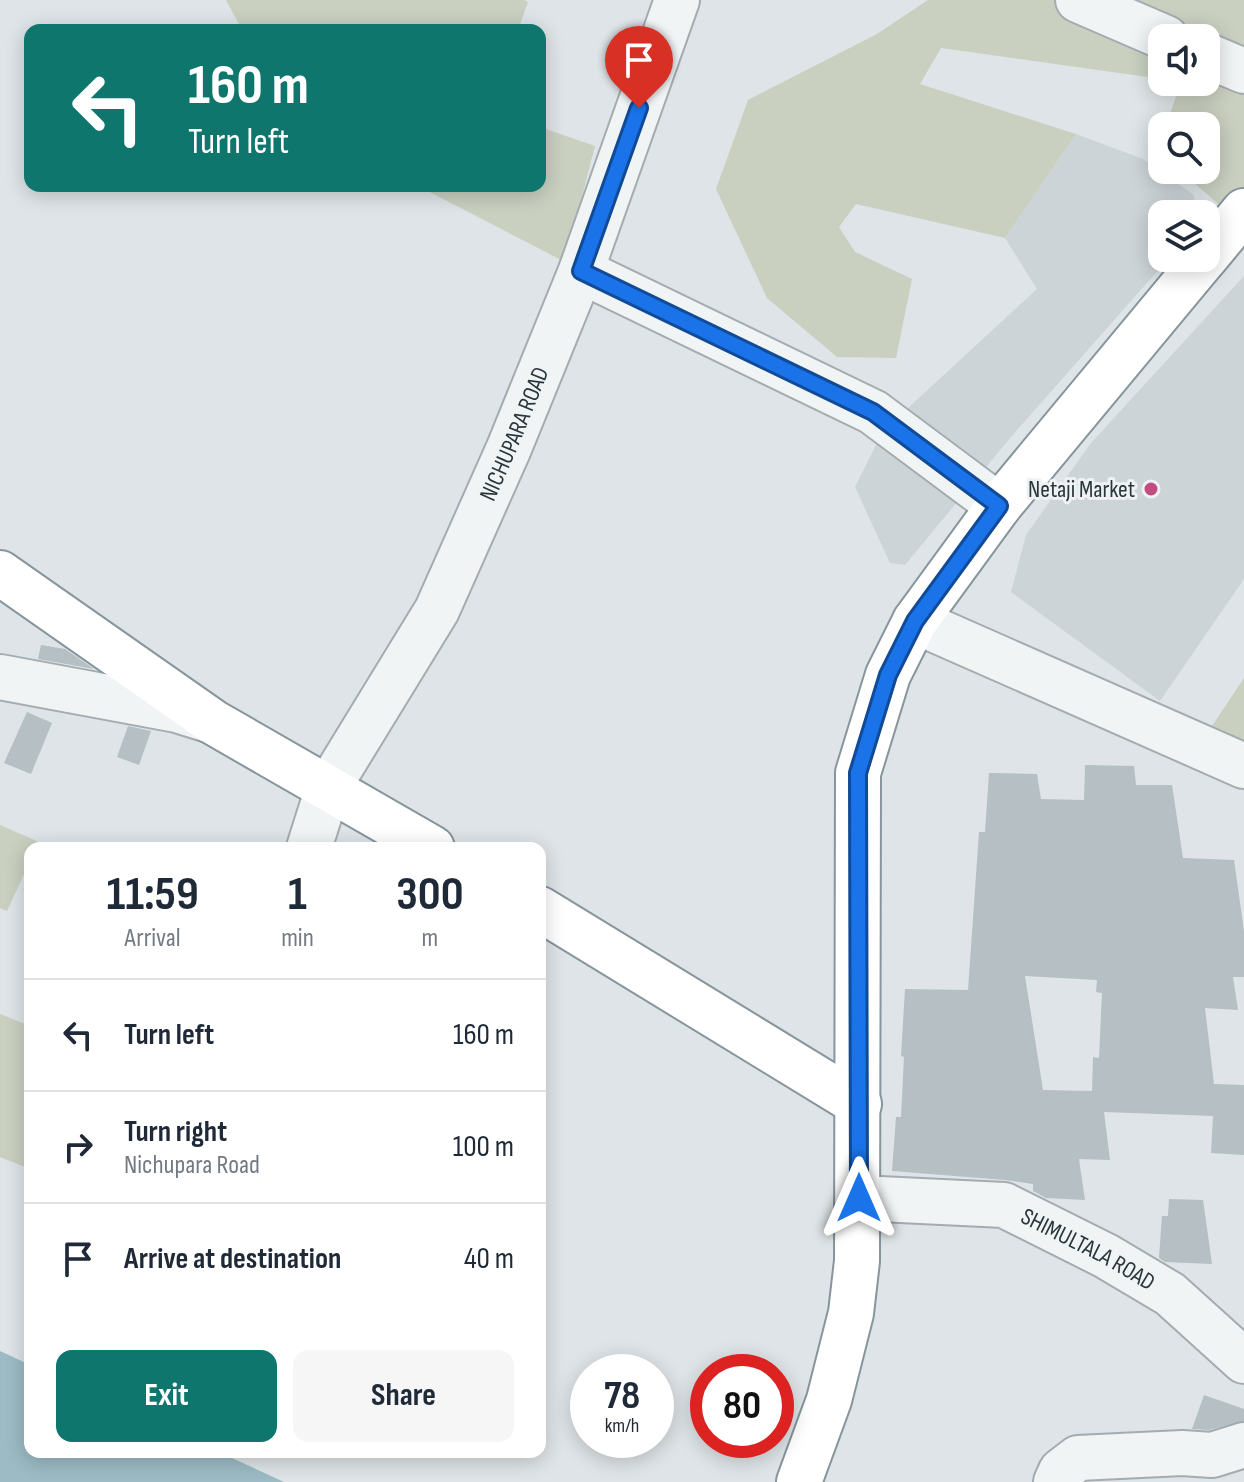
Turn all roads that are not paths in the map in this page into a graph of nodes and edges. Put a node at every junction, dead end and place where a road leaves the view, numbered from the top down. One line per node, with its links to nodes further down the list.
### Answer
1 (677, 0): 8 (street, NICHUPARA ROAD)
2 (1078, 0): 3 (street)
3 (1148, 30)
4 (1220, 61): 5 (street)
5 (1244, 71)
6 (1244, 211): 7 (highway)
7 (1220, 240)
8 (581, 271): 10 (street); 16 (street, NICHUPARA ROAD)
9 (1194, 272): 10 (highway)
10 (999, 506): 12 (highway)
11 (0, 573): 14 (highway)
12 (915, 621): 15 (street); 20 (highway)
13 (0, 677): 14 (street)
14 (213, 722): 16 (highway)
15 (1244, 766)
16 (328, 788): 17 (street, NICHUPARA ROAD); 18 (highway)
17 (311, 842)
18 (420, 842)
19 (546, 913): 20 (highway)
20 (859, 1104): 21 (highway)
21 (859, 1198): 22 (street, SHIMULTALA ROAD); 24 (highway)
22 (1244, 1361)
23 (1244, 1445): 25 (street)
24 (799, 1482)
25 (1056, 1482)

